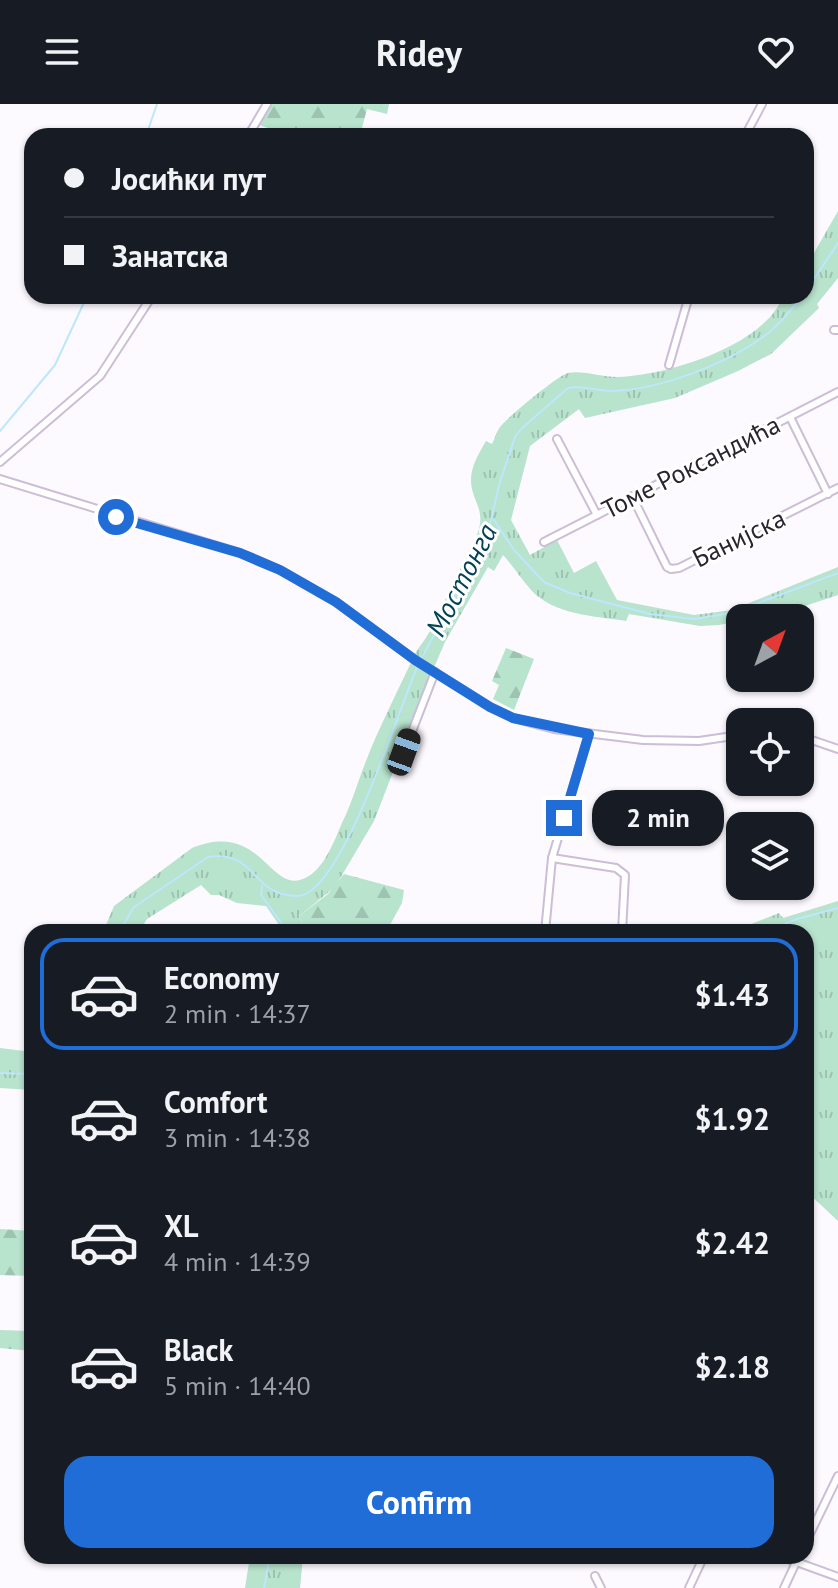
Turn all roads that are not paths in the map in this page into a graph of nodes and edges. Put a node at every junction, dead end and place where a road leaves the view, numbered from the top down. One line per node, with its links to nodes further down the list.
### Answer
1 (267, 104): 3 (street)
2 (762, 104): 4 (street)
3 (253, 128)
4 (749, 128)
5 (147, 304): 11 (street)
6 (687, 304): 7 (street)
7 (669, 365)
8 (838, 392): 9 (street, Томе Роксандића)
9 (790, 417): 14 (street); 15 (street, Томе Роксандића)
10 (557, 439): 16 (street)
11 (0, 462)
12 (0, 479): 18 (street)
13 (838, 488): 14 (street, Банијска)
14 (828, 494): 15 (street, Банијска)
15 (632, 496): 16 (street, Томе Роксандића)
16 (597, 515): 17 (street, Томе Роксандића)
17 (544, 542)
18 (433, 671): 19 (street); 23 (street)
19 (589, 734): 20 (street); 24 (street)
20 (726, 737)
21 (814, 741): 22 (street)
22 (838, 749)
23 (404, 752)
24 (552, 858): 25 (street); 26 (street)
25 (546, 924)
26 (622, 924)
27 (838, 1476): 28 (street)
28 (814, 1526)
29 (700, 1564): 35 (street)
30 (795, 1564): 36 (street)
31 (808, 1564): 33 (street)
32 (595, 1576): 34 (street)
33 (838, 1577)
34 (601, 1588)
35 (689, 1588)
36 (784, 1588)

